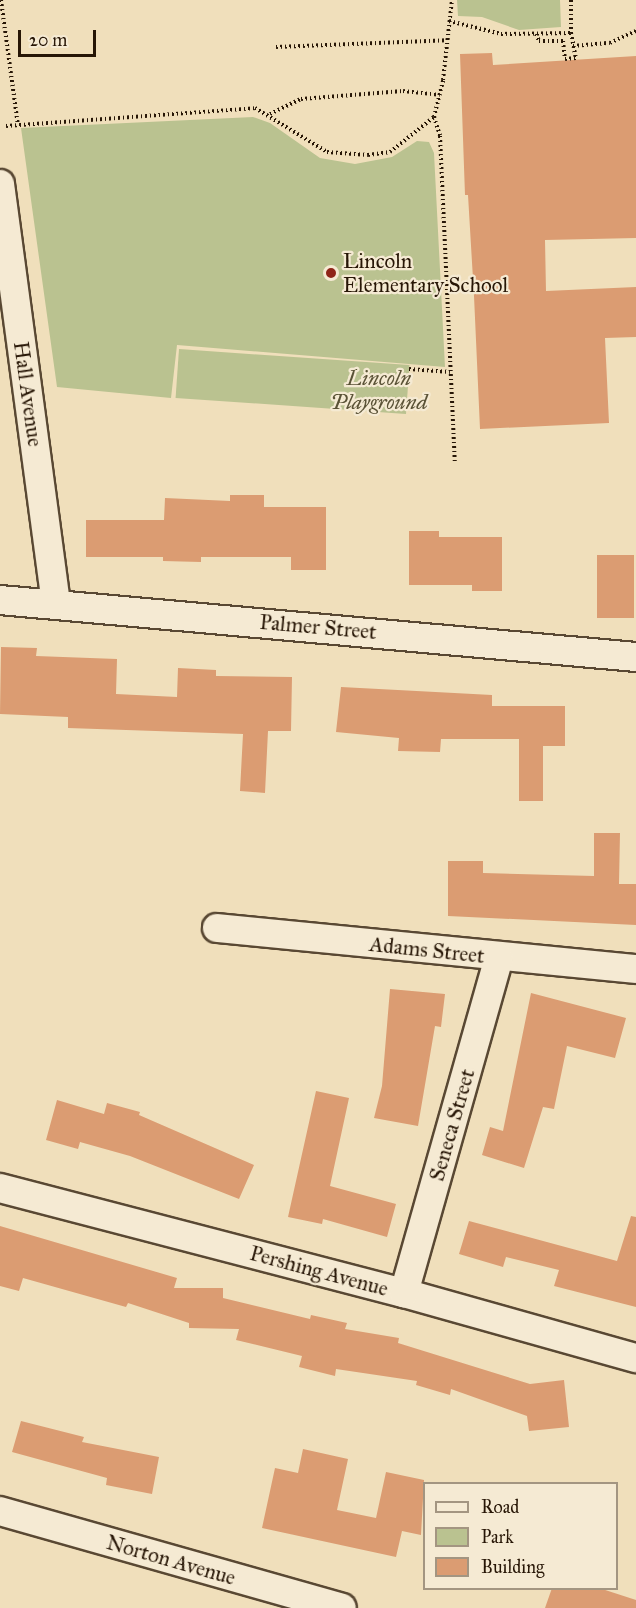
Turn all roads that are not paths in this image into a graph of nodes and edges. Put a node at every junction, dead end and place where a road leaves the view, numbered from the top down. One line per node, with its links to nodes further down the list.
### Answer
1 (0, 184): 2 (street, Hall Avenue)
2 (5, 259): 4 (street, Hall Avenue)
3 (0, 600): 4 (street, Palmer Street)
4 (56, 603): 5 (street, Palmer Street)
5 (636, 657)
6 (217, 928): 7 (street, Adams Street)
7 (499, 958): 8 (street, Adams Street); 10 (street, Seneca Street)
8 (636, 969)
9 (0, 1188): 10 (street, Pershing Avenue)
10 (404, 1293): 11 (street, Pershing Avenue)
11 (636, 1358)
12 (0, 1511): 13 (street, Norton Avenue)
13 (342, 1608)

